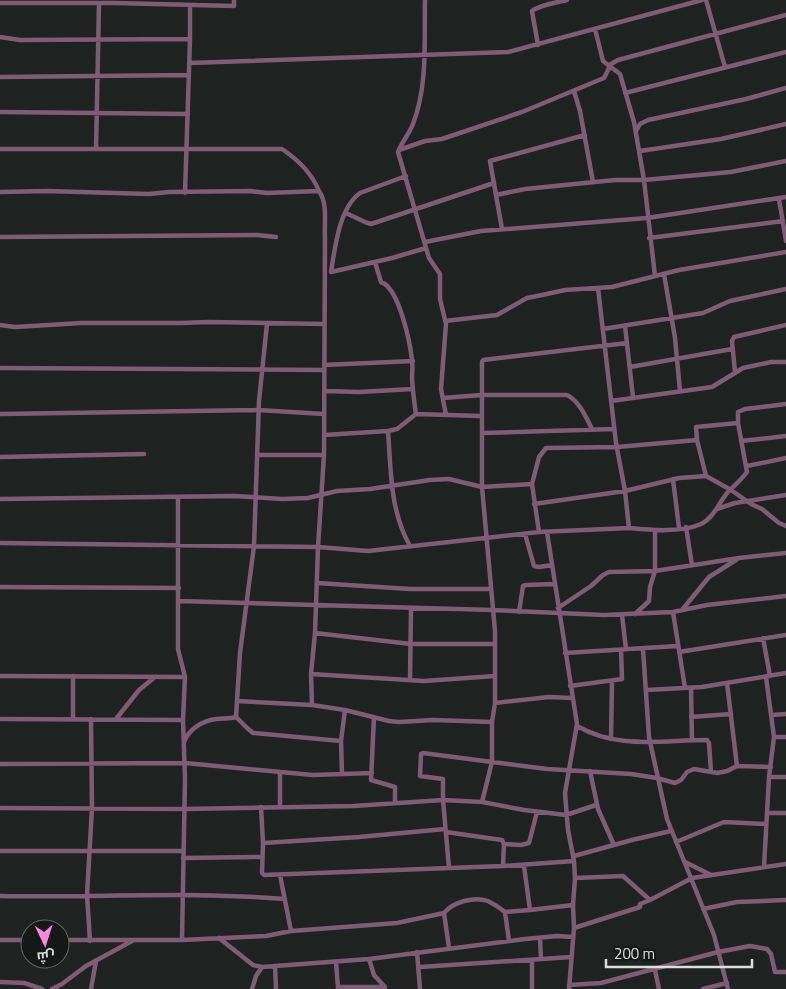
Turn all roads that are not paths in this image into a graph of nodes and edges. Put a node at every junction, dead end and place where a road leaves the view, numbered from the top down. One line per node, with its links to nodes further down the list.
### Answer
1 (234, 0): 10 (street)
2 (425, 0): 19 (street)
3 (567, 0): 17 (street)
4 (702, 0): 12 (street)
5 (706, 0): 13 (street)
6 (69, 2): 8 (street); 9 (street)
7 (147, 2): 8 (street); 10 (street)
8 (99, 3): 16 (street)
9 (0, 4)
10 (190, 5): 15 (street)
11 (786, 15): 13 (street)
12 (595, 29): 17 (street); 21 (street)
13 (714, 35): 21 (street); 22 (street)
14 (0, 37): 16 (street)
15 (190, 39): 16 (street); 20 (street)
16 (98, 40): 23 (street)
17 (538, 45): 19 (street)
18 (786, 52): 22 (street)
19 (424, 54): 20 (street); 38 (street)
20 (189, 63): 24 (street)
21 (609, 67): 27 (street); 28 (street)
22 (725, 68): 28 (street)
23 (97, 75): 24 (street); 25 (street); 30 (street)
24 (189, 75): 31 (street)
25 (0, 77)
26 (786, 88): 33 (street)
27 (574, 92): 34 (street); 38 (street)
28 (625, 93): 33 (street)
29 (0, 112): 30 (street)
30 (97, 113): 31 (street); 36 (street)
31 (188, 114): 37 (street)
32 (786, 124): 39 (street)
33 (636, 131): 39 (street)
34 (585, 135): 43 (street); 44 (street)
35 (0, 149): 36 (street)
36 (96, 149): 37 (street)
37 (186, 149): 45 (street); 47 (street)
38 (399, 150): 41 (street)
39 (640, 151): 42 (street)
40 (786, 161): 42 (street)
41 (406, 176): 51 (street); 52 (street)
42 (644, 180): 43 (street); 53 (street)
43 (593, 182): 48 (street)
44 (494, 183): 48 (street); 51 (street)
45 (319, 191): 47 (street); 65 (street)
46 (0, 192): 47 (street)
47 (185, 193)
48 (496, 195): 55 (street)
49 (786, 197): 50 (street)
50 (779, 199): 53 (street); 54 (street)
51 (415, 208): 52 (street); 61 (street)
52 (346, 213): 64 (street)
53 (647, 218): 55 (street); 59 (street)
54 (783, 221): 56 (street); 59 (street)
55 (502, 229): 61 (street)
56 (785, 234): 60 (street)
57 (0, 237): 58 (street)
58 (276, 237)
59 (649, 238): 67 (street)
60 (786, 241)
61 (425, 245): 63 (street); 71 (street)
62 (786, 252): 66 (street)
63 (375, 262): 64 (street); 82 (street)
64 (331, 272): 65 (street)
65 (324, 273): 73 (street)
66 (664, 274): 67 (street); 70 (street)
67 (655, 276): 68 (street)
68 (598, 288): 71 (street); 77 (street)
69 (786, 289): 70 (street)
70 (671, 319): 76 (street); 81 (street)
71 (445, 321): 94 (street)
72 (267, 324): 73 (street); 74 (street); 87 (street)
73 (324, 324): 84 (street)
74 (0, 325)
75 (786, 325): 80 (street)
76 (626, 326): 77 (street); 78 (street)
77 (603, 330): 79 (street)
78 (628, 343): 79 (street); 85 (street)
79 (605, 346): 92 (street); 95 (street)
80 (732, 350): 81 (street); 88 (street)
81 (676, 359): 85 (street); 91 (street)
82 (413, 361): 84 (street); 89 (street)
83 (786, 362): 88 (street)
84 (324, 367): 87 (street); 90 (street)
85 (630, 367): 93 (street)
86 (0, 368): 87 (street)
87 (261, 369): 97 (street)
88 (735, 372): 91 (street)
89 (413, 389): 90 (street); 100 (street)
90 (325, 391): 99 (street)
91 (680, 391): 93 (street)
92 (481, 395): 94 (street); 102 (street); 105 (street)
93 (633, 397): 95 (street)
94 (443, 398): 101 (street)
95 (611, 401): 104 (street)
96 (786, 404): 103 (street)
97 (258, 410): 98 (street); 99 (street); 115 (street)
98 (0, 414)
99 (324, 414): 108 (street)
100 (416, 414): 101 (street); 106 (street)
101 (446, 415): 102 (street)
102 (482, 416): 107 (street)
103 (738, 423): 110 (street); 111 (street)
104 (614, 429): 105 (street); 112 (street)
105 (592, 430): 107 (street)
106 (388, 432): 108 (street); 122 (street)
107 (482, 433): 123 (street)
108 (324, 435): 114 (street)
109 (786, 436): 111 (street)
110 (697, 440): 112 (street); 119 (street)
111 (741, 441): 118 (street)
112 (617, 447): 121 (street); 125 (street)
113 (144, 454): 116 (street)
114 (324, 454): 115 (street); 126 (street)
115 (257, 455): 129 (street)
116 (0, 457)
117 (786, 458): 118 (street)
118 (747, 466): 124 (street)
119 (706, 476): 120 (street); 124 (street)
120 (673, 479): 125 (street); 137 (street)
121 (532, 484): 123 (street); 132 (street)
122 (392, 486): 123 (street); 126 (street); 146 (street)
123 (482, 487): 142 (street)
124 (730, 490): 131 (street); 133 (street)
125 (625, 491): 132 (street); 136 (street)
126 (322, 495): 129 (street); 147 (street)
127 (786, 495): 131 (street)
128 (178, 497): 129 (street); 130 (street); 144 (street)
129 (255, 498): 145 (street)
130 (0, 499)
131 (748, 501): 133 (street); 134 (street)
132 (534, 504): 139 (street)
133 (715, 510): 135 (street)
134 (786, 526)
135 (686, 527): 137 (street); 151 (street)
136 (629, 528): 138 (street); 140 (street)
137 (679, 528): 138 (street)
138 (655, 530): 152 (street)
139 (539, 532): 140 (street); 141 (street)
140 (547, 532): 150 (street)
141 (525, 534): 142 (street); 150 (street)
142 (487, 537): 146 (street); 157 (street)
143 (0, 543): 144 (street)
144 (178, 545): 145 (street); 156 (street)
145 (254, 546): 147 (street); 160 (street)
146 (410, 546): 147 (street)
147 (318, 547): 153 (street)
148 (786, 553): 149 (street)
149 (739, 558): 151 (street); 164 (street)
150 (552, 565): 154 (street)
151 (692, 565): 152 (street)
152 (655, 571): 165 (street); 169 (street)
153 (317, 583): 157 (street); 161 (street)
154 (554, 584): 165 (street); 166 (street)
155 (0, 587): 156 (street)
156 (179, 588): 159 (street)
157 (491, 589): 163 (street)
158 (786, 596): 164 (street)
159 (179, 601): 160 (street); 187 (street)
160 (247, 602): 161 (street); 196 (street)
161 (316, 605): 162 (street); 170 (street)
162 (412, 608): 163 (street); 173 (street)
163 (492, 610): 166 (street); 174 (street)
164 (682, 610): 167 (street)
165 (559, 611): 166 (street); 168 (street); 179 (street)
166 (519, 612)
167 (672, 612): 169 (street); 175 (street)
168 (622, 614): 169 (street); 177 (street)
169 (634, 614)
170 (315, 633): 173 (street); 181 (street)
171 (786, 635): 172 (street)
172 (763, 638): 178 (street); 185 (street)
173 (411, 644): 174 (street); 188 (street)
174 (495, 644): 184 (street)
175 (677, 646): 176 (street); 178 (street)
176 (643, 649): 177 (street); 194 (street)
177 (624, 650): 179 (street); 189 (street)
178 (679, 652): 192 (street)
179 (565, 653): 191 (street)
180 (786, 673): 185 (street)
181 (311, 674): 188 (street); 198 (street)
182 (0, 676): 183 (street)
183 (74, 676): 186 (street); 207 (street)
184 (495, 676): 188 (street); 197 (street)
185 (768, 676): 190 (street); 202 (street)
186 (155, 677): 187 (street); 209 (street)
187 (185, 677): 210 (street)
188 (410, 680)
189 (612, 681): 191 (street); 215 (street)
190 (727, 683): 193 (street); 200 (street)
191 (570, 686): 195 (street)
192 (684, 688): 193 (street); 194 (street)
193 (691, 688): 205 (street)
194 (646, 690): 219 (street)
195 (572, 698): 197 (street); 212 (street)
196 (237, 701): 198 (street); 203 (street)
197 (495, 703): 211 (street)
198 (312, 705): 199 (street)
199 (344, 710): 204 (street); 217 (street)
200 (731, 714): 205 (street); 224 (street)
201 (786, 714): 202 (street)
202 (772, 715): 213 (street)
203 (236, 717): 217 (street); 218 (street)
204 (374, 717): 211 (street); 231 (street)
205 (691, 717): 216 (street)
206 (0, 719): 207 (street)
207 (73, 719): 208 (street)
208 (91, 719): 209 (street); 223 (street)
209 (116, 720): 210 (street)
210 (183, 720): 218 (street)
211 (492, 722): 220 (street)
212 (577, 726): 215 (street); 226 (street)
213 (774, 737): 214 (street); 225 (street)
214 (786, 737)
215 (611, 739): 219 (street)
216 (692, 740): 219 (street); 229 (street)
217 (341, 741): 230 (street)
218 (184, 742): 221 (street)
219 (650, 743): 234 (street)
220 (492, 762): 226 (street); 235 (street); 236 (street)
221 (185, 763): 223 (street); 228 (street); 243 (street)
222 (0, 764): 223 (street)
223 (91, 764): 242 (street)
224 (738, 766): 225 (street); 229 (street)
225 (770, 767): 232 (street)
226 (568, 770): 227 (street); 247 (street)
227 (590, 771): 234 (street); 238 (street)
228 (280, 772): 230 (street); 240 (street)
229 (711, 772): 234 (street)
230 (342, 773): 231 (street)
231 (372, 773): 237 (street)
232 (770, 777): 233 (street); 245 (street)
233 (786, 777)
234 (657, 778): 250 (street)
235 (443, 800): 236 (street); 237 (street); 249 (street)
236 (482, 802): 244 (street)
237 (395, 803): 240 (street)
238 (596, 805): 247 (street); 254 (street)
239 (261, 807): 240 (street); 243 (street); 252 (street)
240 (280, 807)
241 (0, 808): 242 (street)
242 (92, 808): 243 (street); 256 (street)
243 (184, 809): 257 (street)
244 (537, 812): 247 (street); 253 (street)
245 (767, 813): 246 (street); 248 (street)
246 (786, 813)
247 (566, 815): 260 (street)
248 (766, 824): 251 (street); 265 (street)
249 (446, 831): 252 (street); 253 (street); 266 (street)
250 (671, 831): 251 (street); 254 (street)
251 (676, 842): 261 (street)
252 (263, 843): 258 (street)
253 (504, 844): 263 (street)
254 (614, 845): 260 (street)
255 (0, 850): 256 (street)
256 (90, 850): 257 (street); 272 (street)
257 (183, 851): 259 (street)
258 (262, 857): 259 (street); 267 (street)
259 (183, 858): 271 (street)
260 (574, 859): 264 (street); 269 (street)
261 (683, 861): 268 (street); 270 (street)
262 (786, 864): 265 (street)
263 (503, 866): 264 (street); 266 (street)
264 (524, 866): 279 (street)
265 (764, 867): 268 (street)
266 (449, 868): 267 (street)
267 (280, 875): 274 (street)
268 (712, 875): 270 (street)
269 (575, 878): 275 (street); 277 (street)
270 (692, 878): 275 (street); 278 (street)
271 (183, 894): 272 (street); 274 (street); 291 (street)
272 (87, 895): 273 (street); 293 (street)
273 (0, 896)
274 (285, 899): 283 (street)
275 (650, 900): 282 (street)
276 (786, 900): 278 (street)
277 (573, 905): 279 (street); 282 (street)
278 (703, 909): 296 (street)
279 (530, 910): 280 (street)
280 (505, 912): 281 (street); 292 (street)
281 (444, 913): 283 (street); 294 (street)
282 (574, 928): 284 (street)
283 (291, 931): 285 (street)
284 (573, 937): 286 (street); 297 (street)
285 (219, 938): 291 (street); 304 (street)
286 (540, 938): 292 (street); 299 (street)
287 (0, 940): 288 (street)
288 (20, 940)
289 (70, 940): 293 (street)
290 (133, 940): 291 (street); 293 (street); 301 (street)
291 (182, 940)
292 (509, 940): 294 (street)
293 (90, 941)
294 (449, 948): 295 (street)
295 (417, 952): 298 (street); 305 (street)
296 (718, 952): 306 (street); 307 (street); 309 (street)
297 (571, 957): 299 (street); 310 (street)
298 (370, 959): 302 (street); 312 (street)
299 (541, 959): 300 (street)
300 (532, 960): 305 (street); 319 (street)
301 (96, 961): 314 (street); 315 (street)
302 (336, 962): 303 (street); 311 (street)
303 (275, 966): 304 (street); 317 (street)
304 (262, 967): 316 (street)
305 (420, 967): 318 (street)
306 (655, 970): 310 (street); 320 (street)
307 (786, 972)
308 (0, 982): 313 (street)
309 (727, 983): 321 (street); 322 (street)
310 (569, 987)
311 (338, 988): 312 (street)
312 (385, 988)
313 (42, 989)
314 (52, 989)
315 (91, 989)
316 (252, 989)
317 (276, 989)
318 (420, 989)
319 (532, 989)
320 (659, 989)
321 (703, 989)
322 (728, 989)

